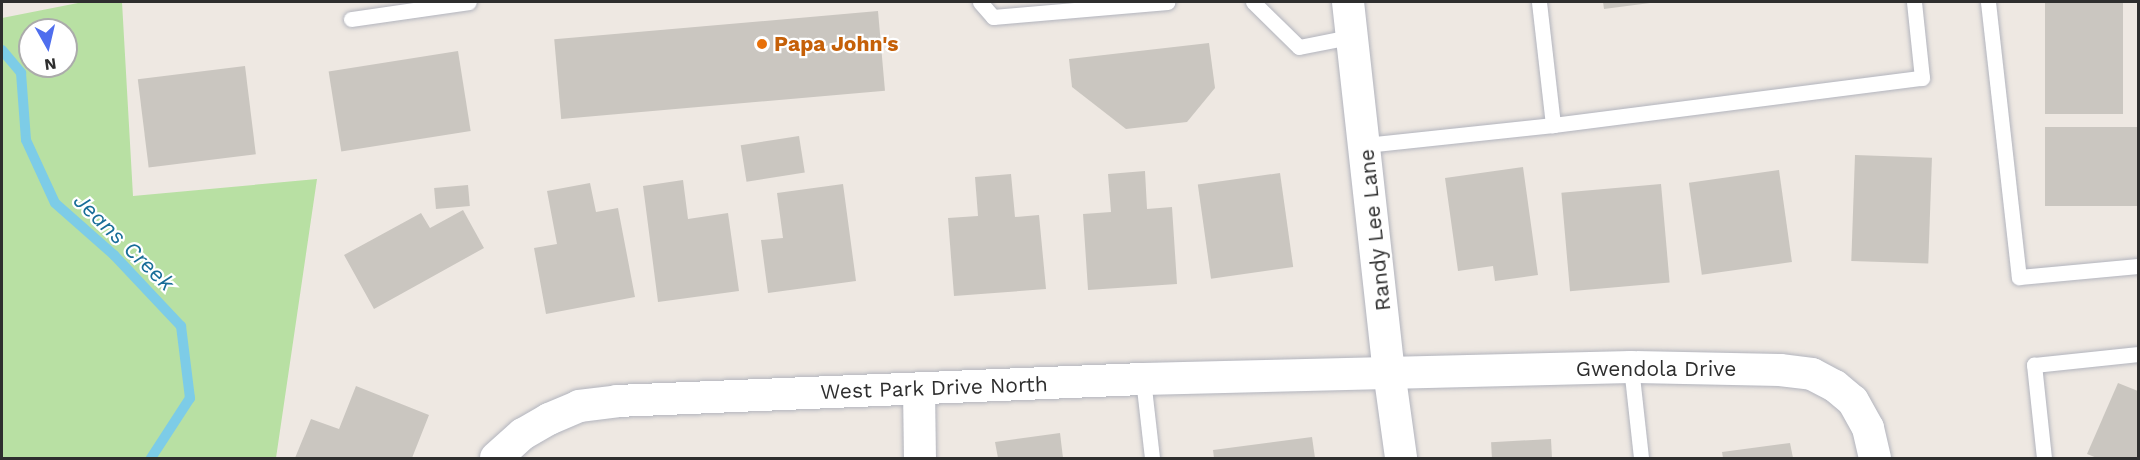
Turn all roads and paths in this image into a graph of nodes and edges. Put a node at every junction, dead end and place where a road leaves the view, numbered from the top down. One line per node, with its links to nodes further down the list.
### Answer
1 (469, 2): 10 (lane)
2 (980, 2): 9 (lane)
3 (1167, 2): 9 (lane)
4 (1253, 2): 11 (lane)
5 (1348, 2): 11 (street, Randy Lee Lane)
6 (1539, 2): 12 (lane)
7 (1914, 2): 12 (lane)
8 (1988, 2): 14 (lane)
9 (1142, 3)
10 (351, 19)
11 (1354, 36): 13 (street, Randy Lee Lane)
12 (1553, 125): 13 (lane)
13 (1366, 145): 17 (street, Randy Lee Lane)
14 (2139, 266)
15 (2139, 354): 26 (lane)
16 (1631, 367): 17 (street, Gwendola Drive); 24 (lane); 25 (street, Gwendola Drive)
17 (1389, 371): 18 (street, West Park Drive North); 23 (street, Randy Lee Lane)
18 (1143, 379): 19 (street, West Park Drive North); 22 (lane)
19 (919, 389): 20 (street, West Park Drive North); 21 (street)
20 (496, 459)
21 (920, 459)
22 (1152, 459)
23 (1401, 459)
24 (1641, 459)
25 (1875, 459)
26 (2044, 459)

